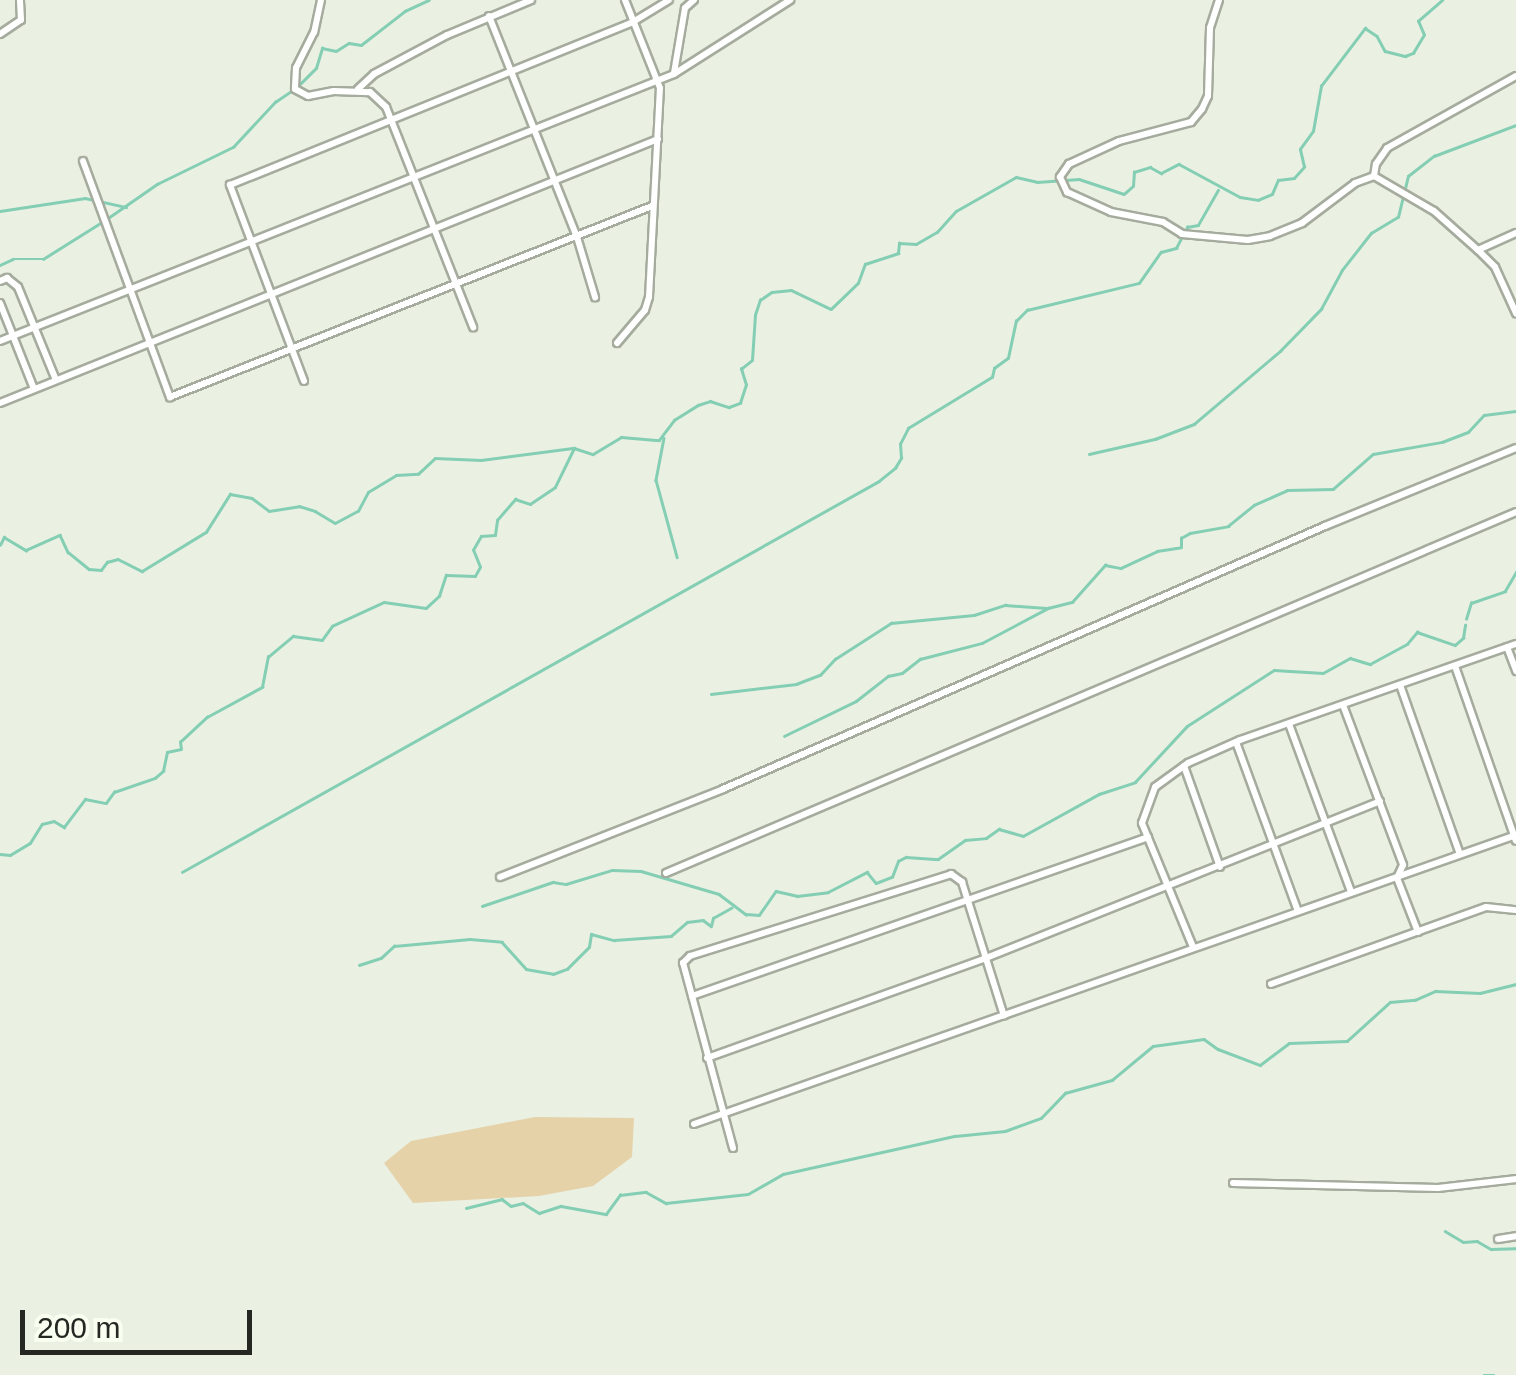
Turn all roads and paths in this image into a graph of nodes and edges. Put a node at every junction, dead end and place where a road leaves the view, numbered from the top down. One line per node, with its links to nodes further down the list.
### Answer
1 (20, 0): 11 (street)
2 (321, 0): 16 (street)
3 (531, 0): 9 (street)
4 (625, 0): 10 (street)
5 (669, 0): 10 (street)
6 (694, 0): 13 (street)
7 (790, 0): 13 (street)
8 (1220, 0): 22 (street)
9 (489, 16): 12 (street); 16 (street)
10 (632, 22): 12 (street); 15 (street)
11 (0, 34)
12 (513, 72): 17 (street); 18 (street)
13 (674, 74): 15 (street)
14 (1516, 76): 22 (street)
15 (657, 79): 18 (street); 19 (street)
16 (357, 90): 17 (street)
17 (392, 120): 21 (street); 28 (street)
18 (533, 128): 21 (street); 23 (street)
19 (658, 139): 23 (street); 24 (street)
20 (83, 162): 32 (street)
21 (411, 174): 25 (street); 28 (street)
22 (1374, 176): 29 (street)
23 (553, 178): 25 (street); 27 (street)
24 (652, 206): 27 (street); 43 (street)
25 (431, 228): 31 (street); 33 (street)
26 (1516, 233): 29 (street)
27 (576, 237): 31 (street); 34 (street)
28 (252, 239): 32 (street); 33 (street)
29 (1478, 250): 35 (street)
30 (0, 281): 38 (street)
31 (453, 283): 39 (street); 44 (street)
32 (131, 288): 38 (street); 42 (street)
33 (272, 293): 42 (street); 44 (street)
34 (596, 297)
35 (1514, 299): 37 (street)
36 (0, 303): 40 (street)
37 (1516, 313)
38 (34, 326): 40 (street); 45 (street)
39 (473, 327)
40 (11, 336): 41 (street); 47 (street)
41 (0, 340)
42 (151, 341): 44 (street); 45 (street)
43 (616, 343)
44 (293, 349): 46 (street)
45 (56, 380): 47 (street)
46 (304, 381)
47 (34, 389): 48 (street)
48 (0, 403)
49 (1516, 448): 68 (street)
50 (1516, 512): 66 (street)
51 (1512, 646): 52 (street); 53 (street)
52 (1456, 666): 54 (street); 62 (street)
53 (1516, 672)
54 (1400, 685): 55 (street); 64 (street)
55 (1343, 705): 56 (street); 59 (street)
56 (1289, 724): 57 (street); 60 (street)
57 (1236, 742): 58 (street); 63 (street)
58 (1184, 766): 61 (street); 65 (street)
59 (1380, 801): 60 (street); 67 (street)
60 (1326, 826): 63 (street); 70 (street)
61 (1148, 836): 69 (street); 71 (street)
62 (1515, 837): 64 (street)
63 (1274, 846): 65 (street); 73 (street)
64 (1460, 854): 67 (street)
65 (1220, 867): 69 (street)
66 (666, 873)
67 (1402, 875): 70 (street); 74 (street)
68 (500, 877)
69 (1168, 887): 75 (street); 76 (street)
70 (1351, 892): 73 (street)
71 (968, 900): 76 (street); 78 (street); 78 (street)
72 (1516, 910): 74 (street)
73 (1298, 911): 75 (street)
74 (1418, 932): 77 (street)
75 (1193, 947): 79 (street)
76 (986, 958): 79 (street); 80 (street)
77 (1271, 984)
78 (692, 996): 80 (street)
79 (1004, 1016): 81 (street)
80 (707, 1058): 81 (street)
81 (721, 1116): 82 (street); 83 (street)
82 (694, 1124)
83 (732, 1148)
84 (1516, 1179): 85 (street)
85 (1233, 1182)
86 (1516, 1236): 87 (street)
87 (1498, 1238)

